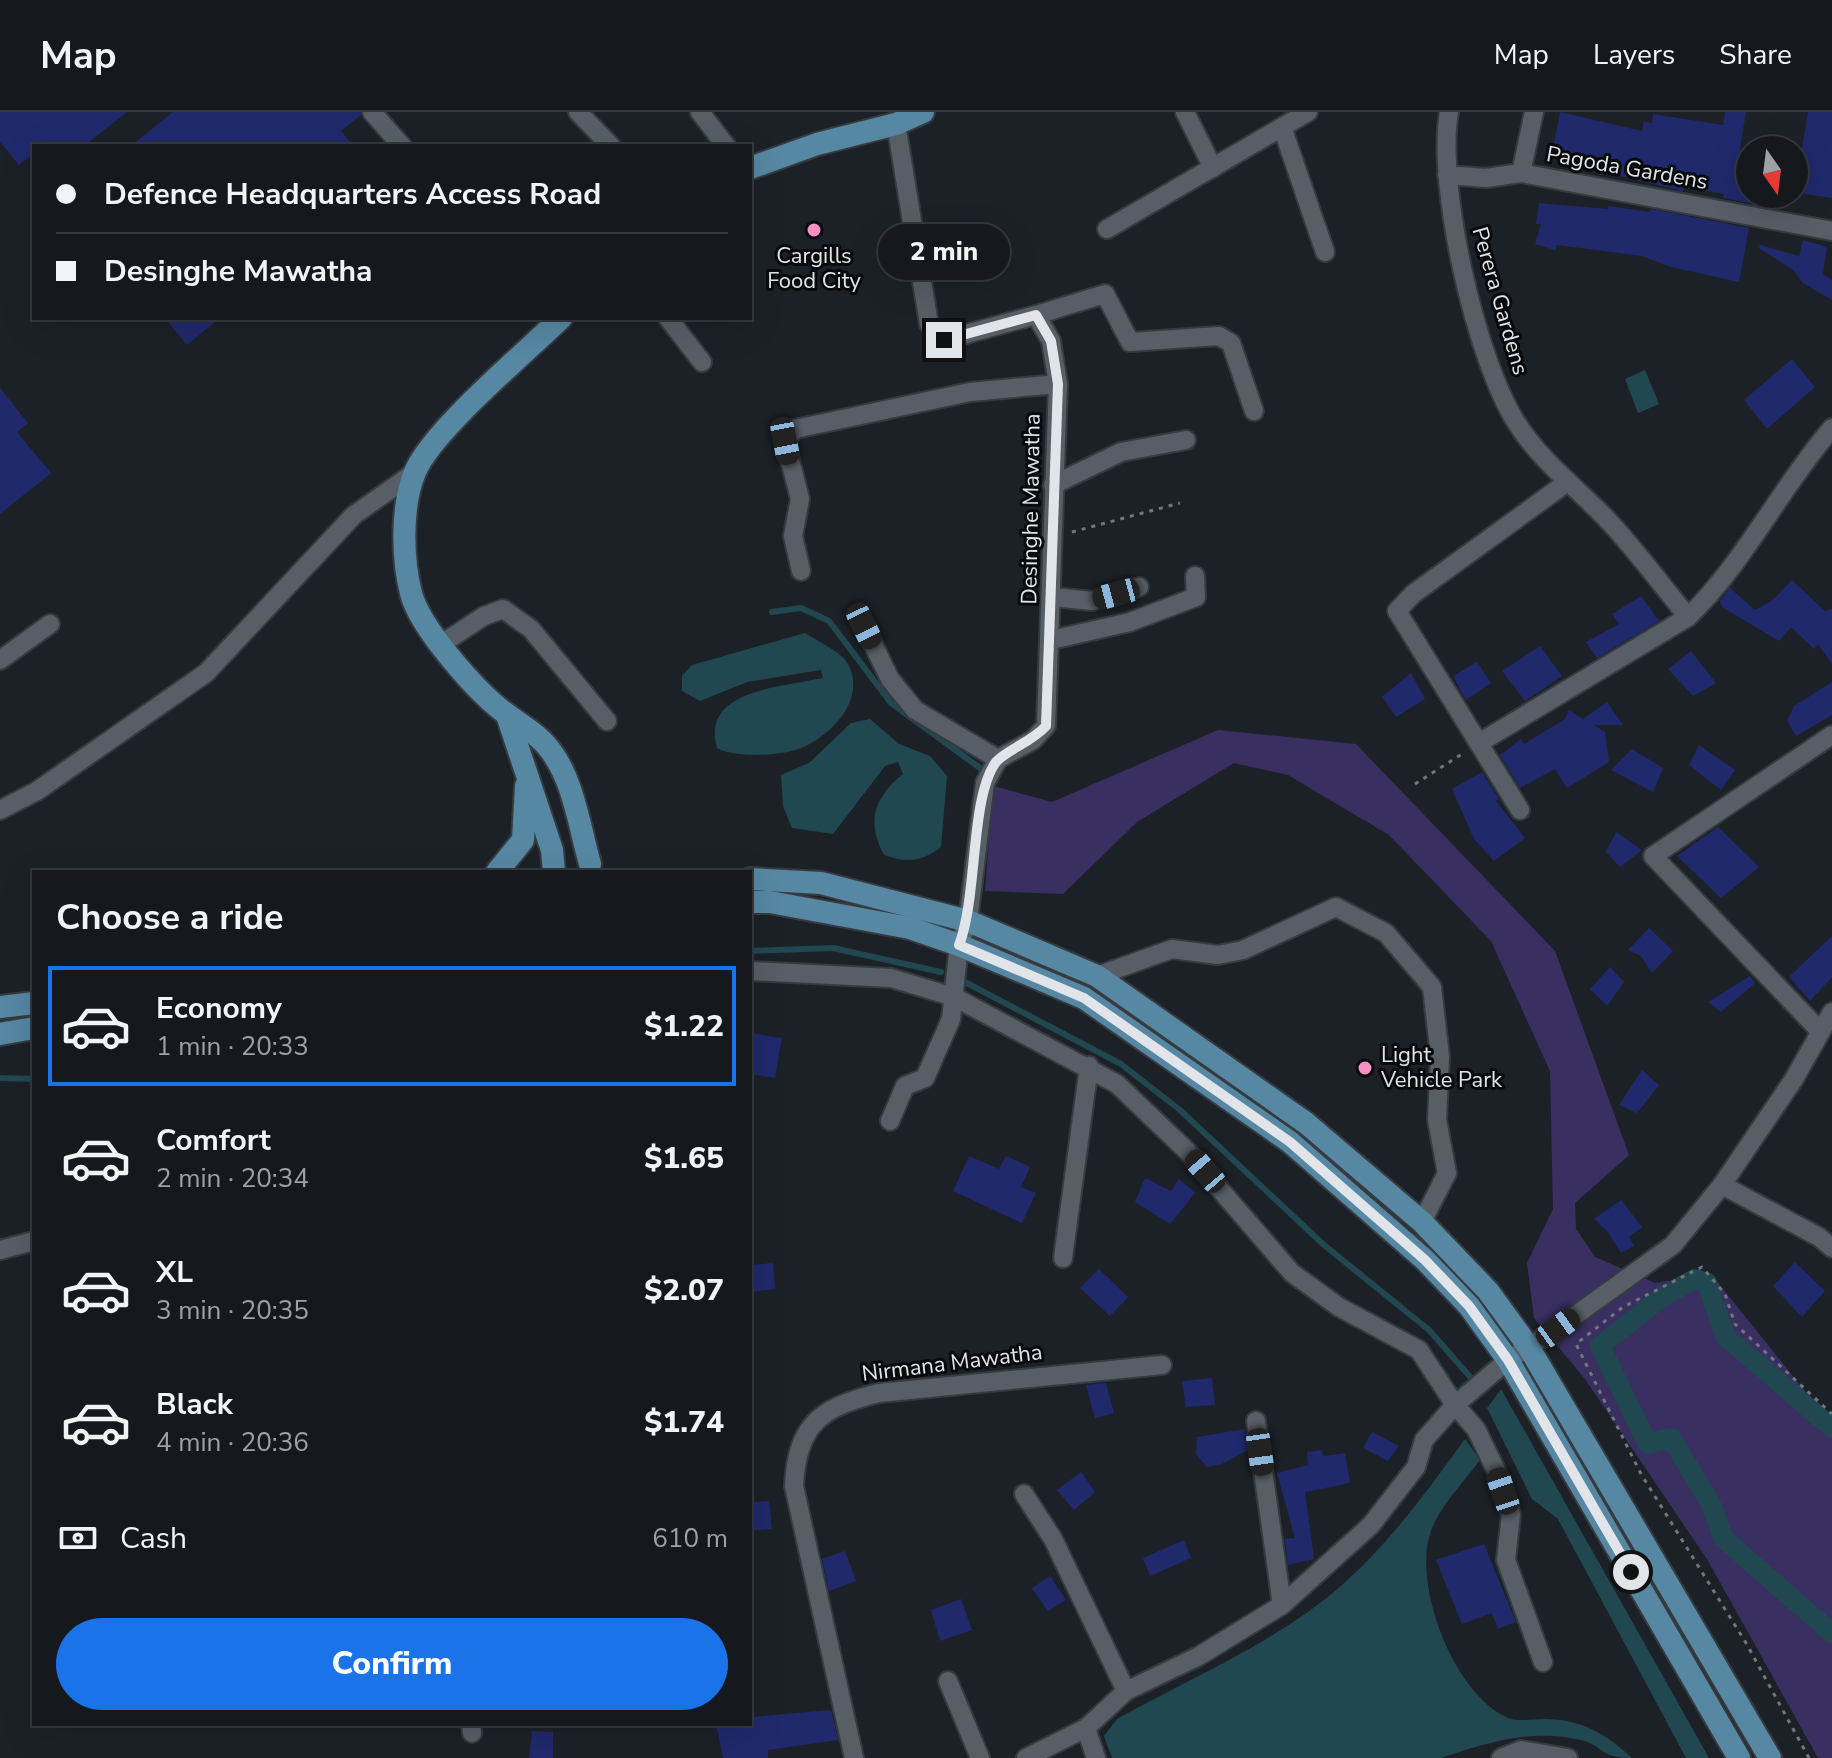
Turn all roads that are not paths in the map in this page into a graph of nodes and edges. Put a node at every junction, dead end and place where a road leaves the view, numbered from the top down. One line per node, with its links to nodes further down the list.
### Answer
1 (372, 112): 11 (street)
2 (578, 112): 12 (street)
3 (700, 112): 13 (street)
4 (1185, 112): 15 (street)
5 (1308, 112): 10 (street)
6 (1449, 112): 17 (street, Perera Gardens)
7 (1534, 112): 16 (street, Pagoda Gardens)
8 (920, 113): 9 (main road)
9 (896, 124): 14 (main road); 21 (street)
10 (1282, 127): 15 (street); 20 (street)
11 (400, 144)
12 (609, 144)
13 (724, 144)
14 (752, 167)
15 (1213, 168): 18 (street)
16 (1521, 173): 17 (street); 19 (street, Pagoda Gardens)
17 (1447, 175): 30 (street, Perera Gardens)
18 (1107, 229)
19 (1832, 231)
20 (1325, 252)
21 (1036, 315): 25 (street, Desinghe Mawatha); 26 (street)
22 (559, 320): 29 (main road)
23 (670, 320): 24 (street)
24 (702, 362)
25 (1058, 384): 31 (street, Desinghe Mawatha); 32 (street)
26 (1254, 411)
27 (1832, 428): 36 (street)
28 (1186, 440): 31 (street)
29 (415, 472): 40 (main road); 48 (street)
30 (1566, 483): 36 (street, Perera Gardens); 45 (street)
31 (1053, 485): 35 (street, Desinghe Mawatha)
32 (801, 571)
33 (1195, 576): 39 (street)
34 (1139, 587): 35 (street)
35 (1053, 597): 39 (street, Desinghe Mawatha)
36 (1688, 617): 45 (street)
37 (50, 624): 41 (street)
38 (864, 626): 46 (street)
39 (1051, 640): 46 (street, Desinghe Mawatha)
40 (440, 645): 42 (main road); 43 (street)
41 (1, 658)
42 (507, 715): 47 (main road); 53 (main road)
43 (607, 721)
44 (1832, 735): 65 (street)
45 (1479, 743): 49 (street)
46 (998, 759): 56 (street)
47 (527, 776): 50 (main road); 51 (main road)
48 (0, 810)
49 (1520, 810)
50 (499, 870)
51 (554, 870)
52 (556, 870): 53 (main road)
53 (597, 870)
54 (752, 879): 56 (main road)
55 (752, 902): 57 (main road)
56 (968, 921): 57 (street); 59 (main road)
57 (959, 945): 60 (street); 76 (main road)
58 (752, 971): 60 (street)
59 (1097, 976): 70 (main road); 70 (street)
60 (954, 997): 67 (street); 68 (street)
61 (32, 1003): 62 (main road)
62 (0, 1007)
63 (1832, 1012): 65 (street)
64 (32, 1028): 66 (main road)
65 (1819, 1030): 69 (street)
66 (0, 1034)
67 (1089, 1066): 74 (street); 78 (street)
68 (890, 1121)
69 (1722, 1185): 72 (street); 75 (street)
70 (1422, 1222): 75 (main road)
71 (32, 1242): 73 (street)
72 (1832, 1248)
73 (0, 1250)
74 (1063, 1258)
75 (1528, 1346): 76 (street); 93 (main road)
76 (1508, 1360): 78 (street); 92 (main road)
77 (1162, 1365): 86 (street, Nirmana Mawatha)
78 (1455, 1405): 81 (street); 82 (street)
79 (1256, 1421): 81 (street)
80 (1024, 1494): 84 (street)
81 (1282, 1605): 84 (street)
82 (1543, 1662)
83 (948, 1681): 87 (street)
84 (1126, 1691): 85 (street)
85 (1086, 1728): 88 (street); 89 (street)
86 (854, 1758)
87 (980, 1758)
88 (1026, 1758)
89 (1096, 1758)
90 (1501, 1758): 91 (street)
91 (1568, 1758)
92 (1739, 1758)
93 (1770, 1758)

